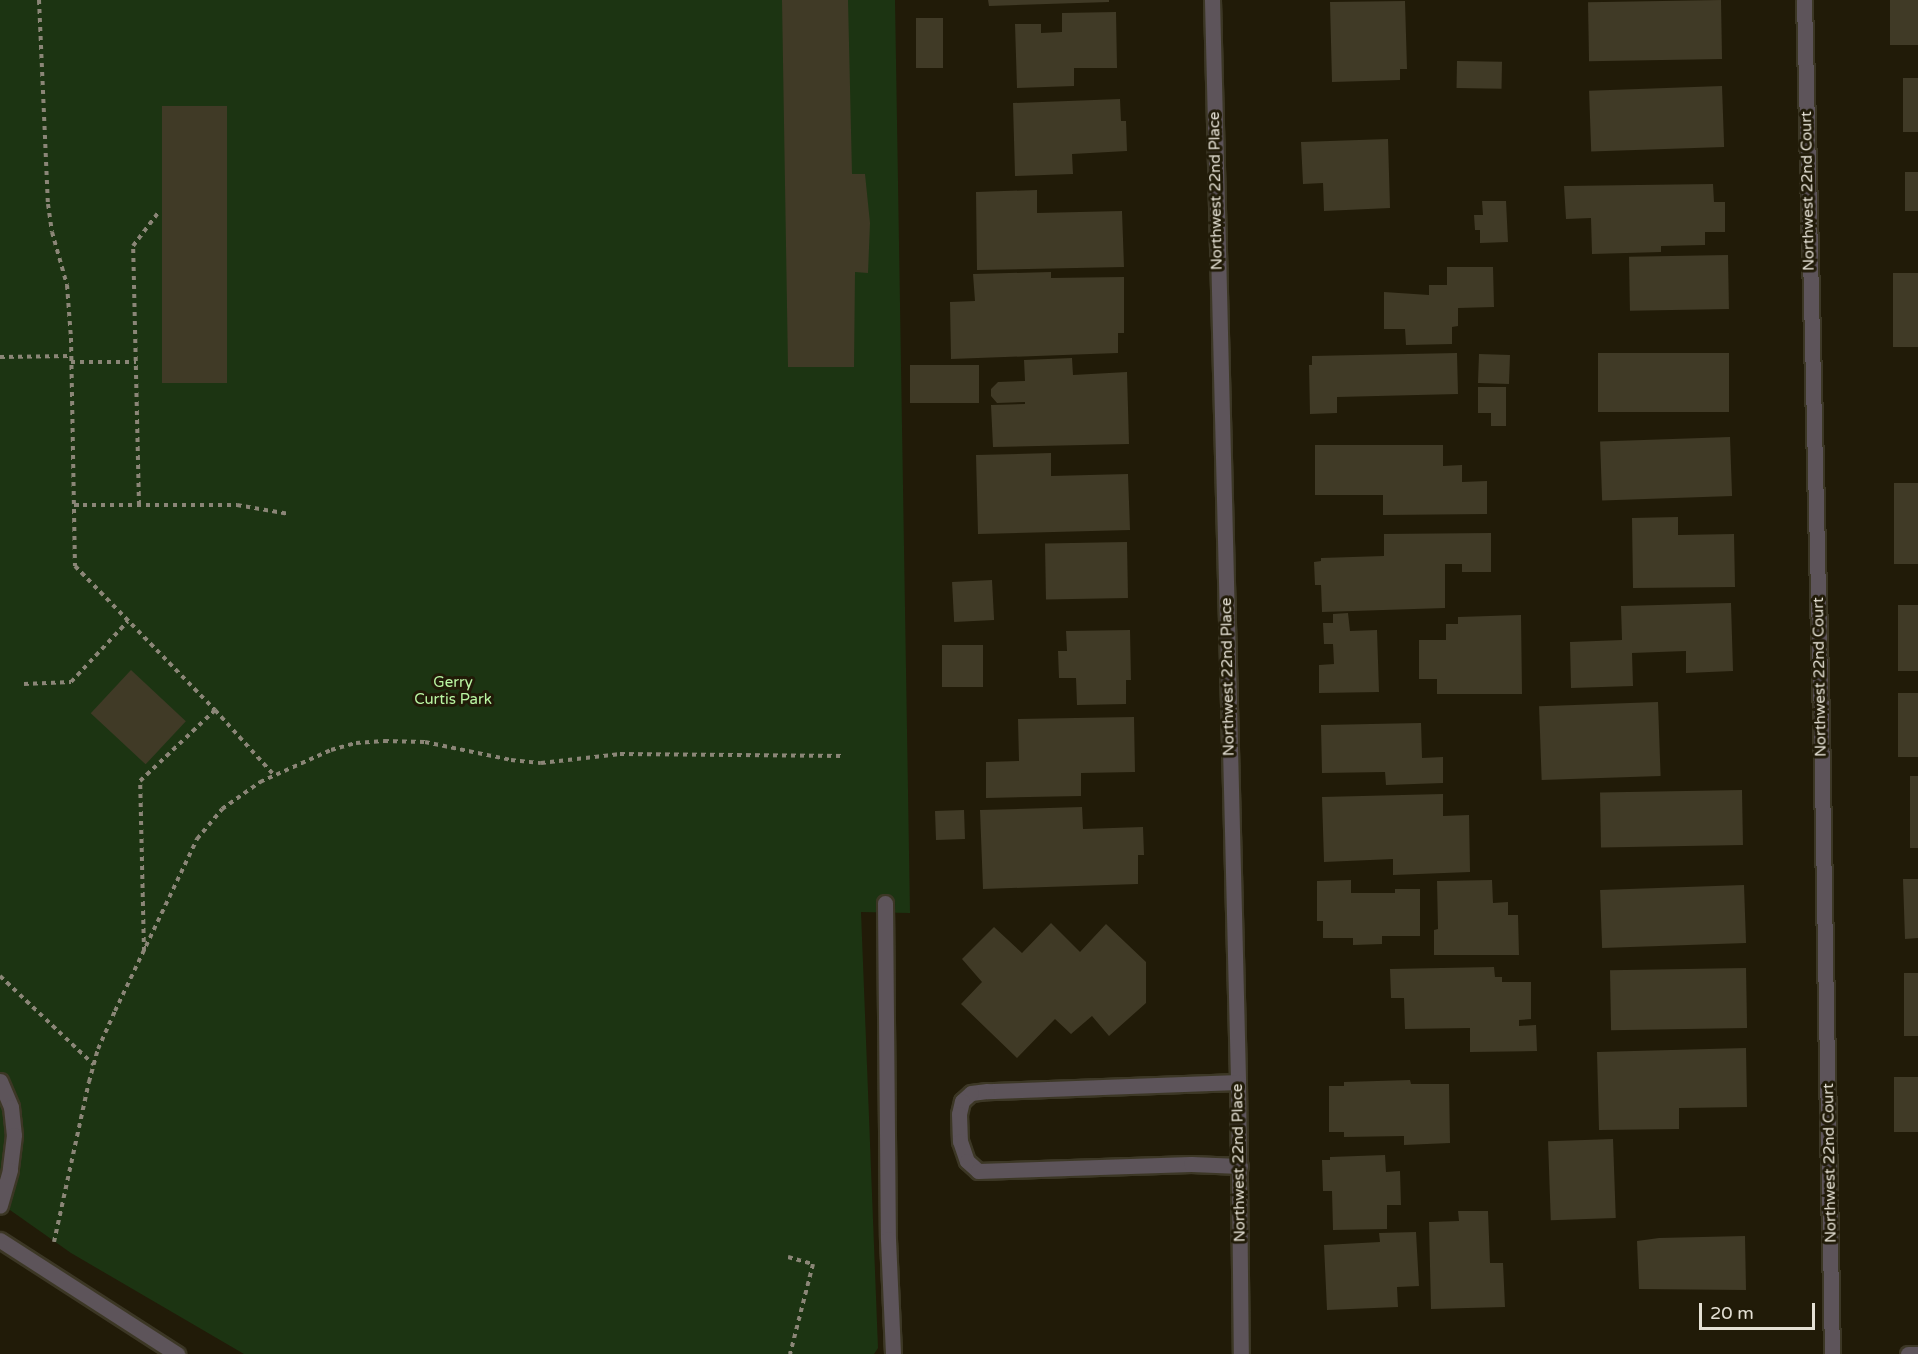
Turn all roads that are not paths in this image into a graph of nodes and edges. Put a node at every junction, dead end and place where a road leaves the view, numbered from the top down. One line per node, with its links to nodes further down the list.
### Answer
1 (1212, 0): 5 (street, Northwest 22nd Place)
2 (1804, 0): 12 (street, Northwest 22nd Court)
3 (885, 903): 10 (street)
4 (0, 1081): 7 (street)
5 (1238, 1082): 6 (street, Northwest 22nd Place); 6 (street)
6 (1240, 1166): 11 (street, Northwest 22nd Place)
7 (0, 1206)
8 (0, 1240): 9 (street)
9 (177, 1354)
10 (893, 1354)
11 (1241, 1354)
12 (1832, 1354)
13 (1908, 1354): 14 (street)
14 (1918, 1354)

